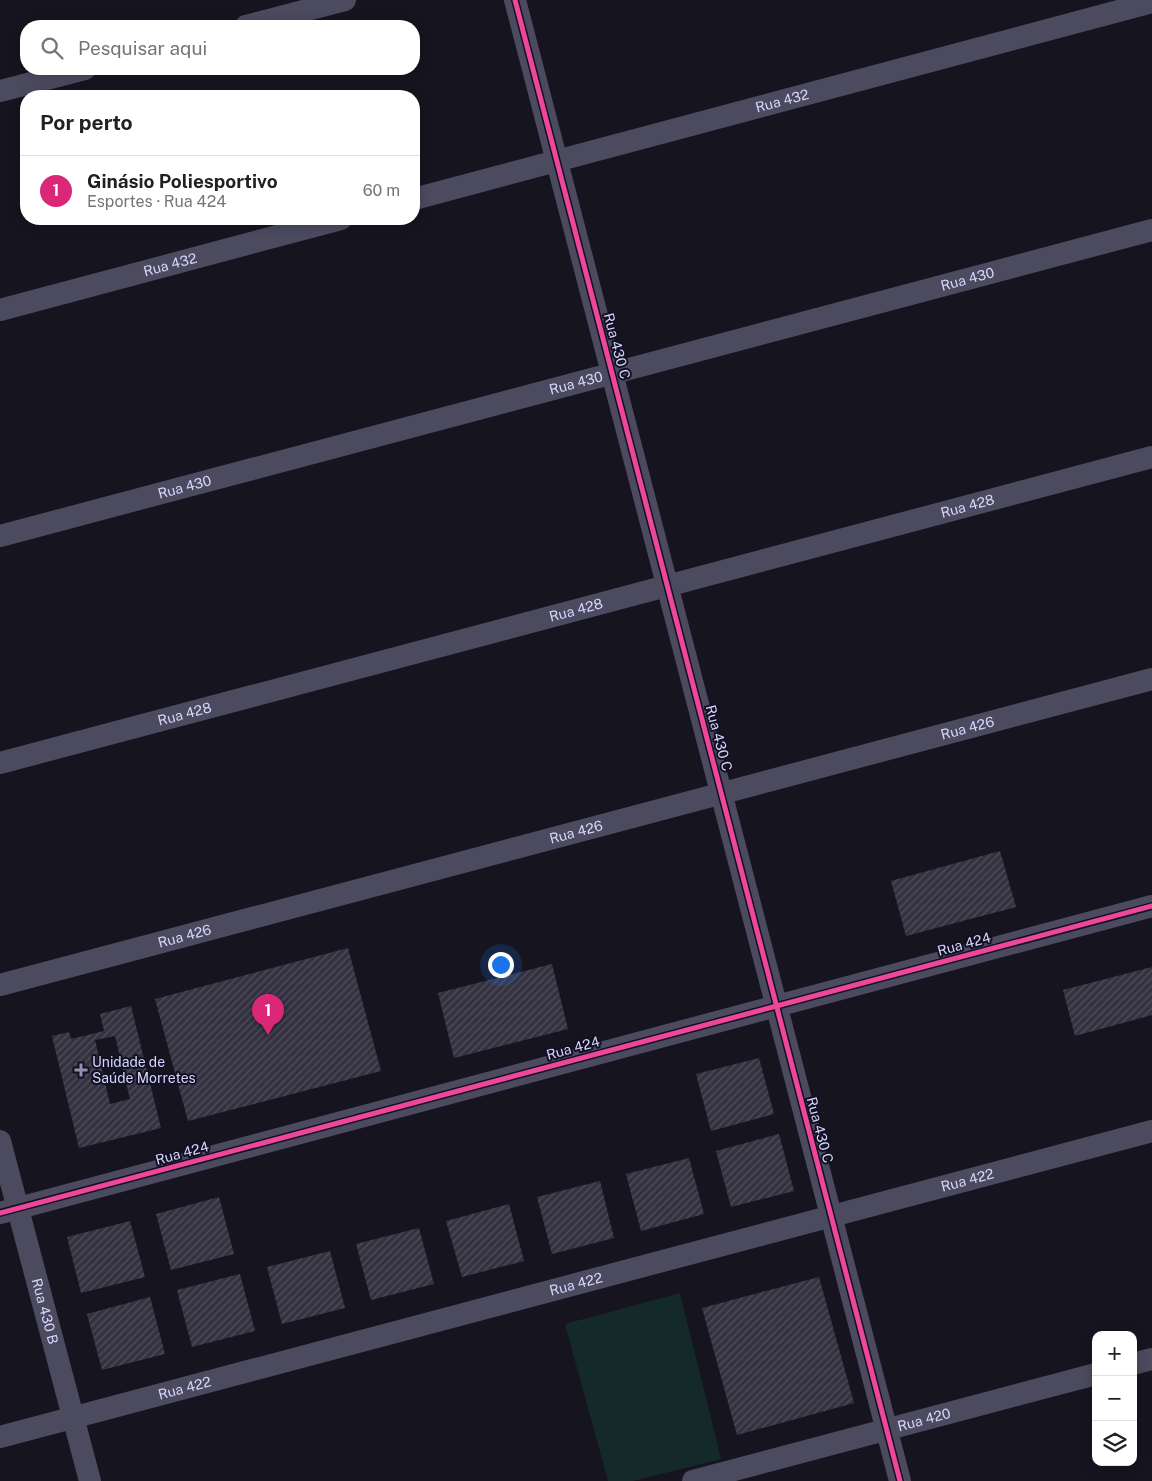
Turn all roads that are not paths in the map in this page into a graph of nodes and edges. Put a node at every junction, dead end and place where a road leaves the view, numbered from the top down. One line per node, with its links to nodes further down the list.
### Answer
1 (345, 0): 4 (street)
2 (515, 0): 7 (street, Rua 430 C)
3 (1152, 2): 7 (street, Rua 432)
4 (269, 20)
5 (62, 75): 6 (street)
6 (0, 91)
7 (557, 161): 8 (street, Rua 432); 12 (street, Rua 430 C)
8 (420, 197)
9 (319, 225): 11 (street, Rua 432)
10 (1152, 230): 12 (street, Rua 430)
11 (0, 310)
12 (612, 374): 14 (street, Rua 430); 15 (street, Rua 430 C)
13 (1152, 457): 15 (street, Rua 428)
14 (0, 536)
15 (668, 586): 17 (street, Rua 428); 18 (street, Rua 430 C)
16 (1152, 678): 18 (street, Rua 426)
17 (0, 763)
18 (721, 793): 20 (street, Rua 426); 21 (street, Rua 430 C)
19 (1152, 906): 21 (street, Rua 424)
20 (0, 985)
21 (776, 1006): 24 (street, Rua 424); 25 (street, Rua 430 C)
22 (1152, 1131): 25 (street, Rua 422)
23 (0, 1141): 24 (street, Rua 430 B)
24 (9, 1210): 29 (street, Rua 430 B)
25 (831, 1216): 29 (street, Rua 422); 30 (street, Rua 430 C)
26 (1152, 1359): 27 (street)
27 (1137, 1363)
28 (1092, 1375): 30 (street, Rua 420)
29 (73, 1418): 31 (street, Rua 422); 32 (street, Rua 430 B)
30 (886, 1430): 33 (street, Rua 420); 34 (street, Rua 430 C)
31 (0, 1437)
32 (90, 1481)
33 (693, 1481)
34 (900, 1481)

